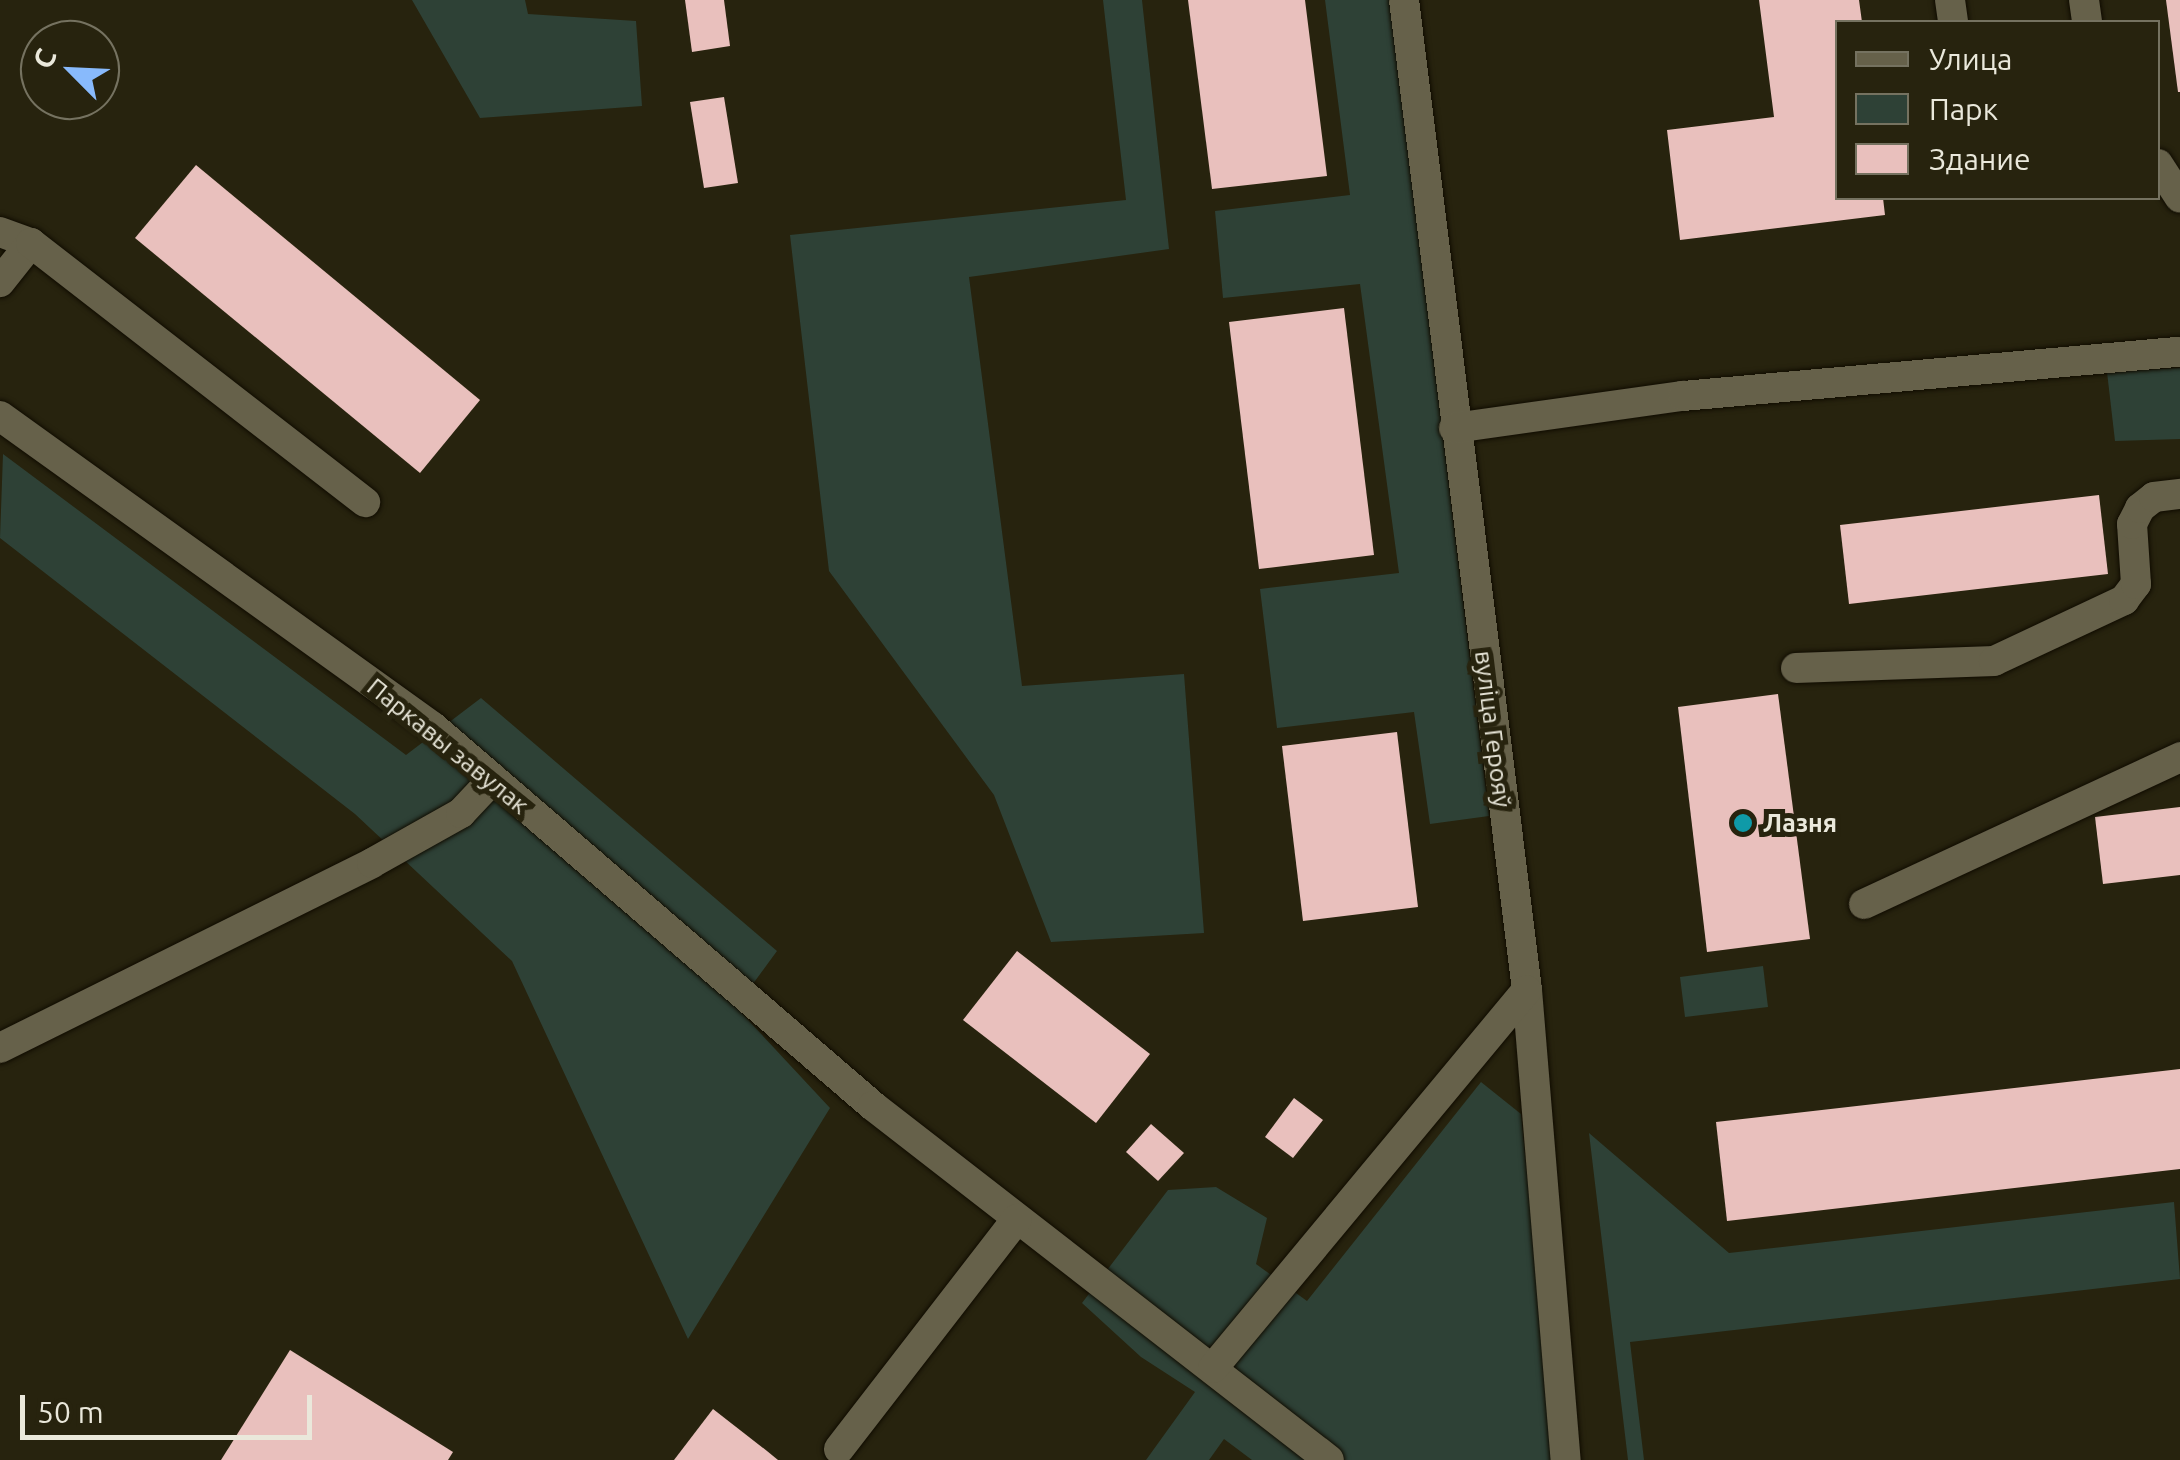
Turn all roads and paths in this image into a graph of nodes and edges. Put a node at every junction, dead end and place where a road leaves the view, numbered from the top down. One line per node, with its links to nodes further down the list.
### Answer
1 (1404, 0): 9 (street, вуліца Герояў)
2 (2160, 167): 3 (street)
3 (2180, 198)
4 (0, 232): 5 (street)
5 (31, 243): 6 (street); 11 (street)
6 (0, 282)
7 (2180, 352): 9 (street)
8 (0, 416): 14 (street, Паркавы завулак)
9 (1454, 428): 16 (street, вуліца Герояў)
10 (2180, 494): 12 (street)
11 (365, 502)
12 (1796, 668)
13 (2180, 757): 15 (street)
14 (493, 779): 17 (street); 18 (street, Паркавы завулак)
15 (1864, 904)
16 (1527, 990): 19 (street); 22 (street, вуліца Герояў)
17 (0, 1048)
18 (1017, 1219): 19 (street, Паркавы завулак); 20 (street)
19 (1213, 1368): 21 (street, Паркавы завулак)
20 (839, 1449)
21 (1328, 1460)
22 (1566, 1460)

